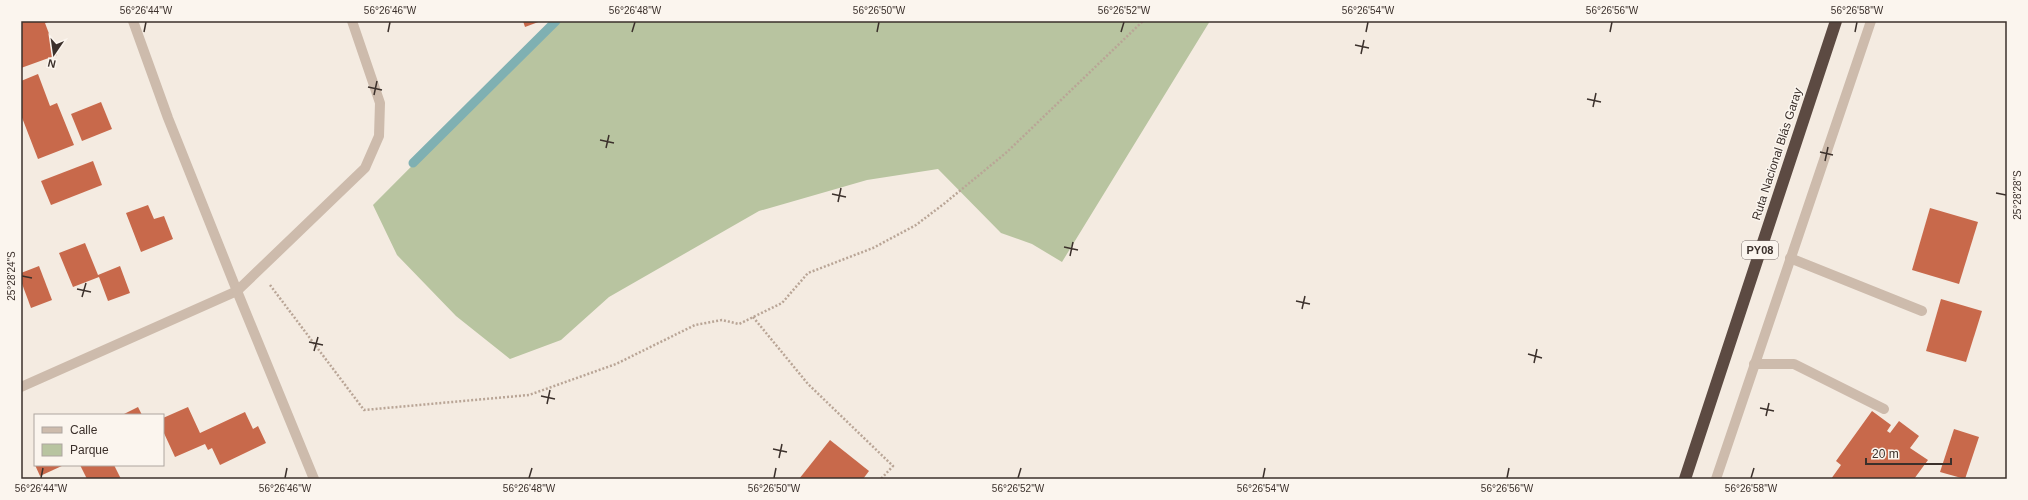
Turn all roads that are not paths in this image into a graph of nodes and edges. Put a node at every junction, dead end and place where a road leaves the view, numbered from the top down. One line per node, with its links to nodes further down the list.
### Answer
1 (133, 21): 6 (street)
2 (352, 21): 6 (street)
3 (1836, 21): 12 (highway, Ruta Nacional Blás Garay / PY08)
4 (1871, 21): 5 (street)
5 (1790, 258): 7 (street); 8 (street)
6 (237, 291): 9 (street); 11 (street)
7 (1922, 311)
8 (1754, 364): 10 (street); 13 (street)
9 (21, 387)
10 (1884, 409)
11 (314, 479)
12 (1685, 479)
13 (1716, 479)

